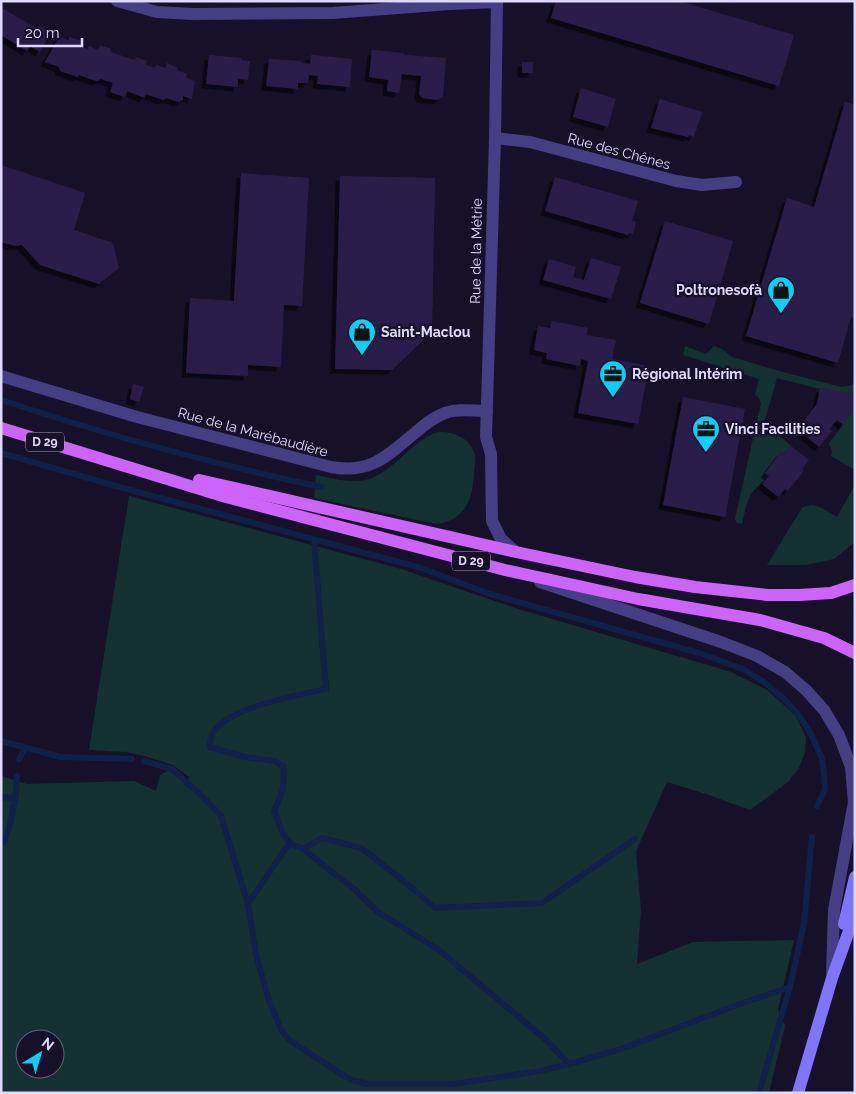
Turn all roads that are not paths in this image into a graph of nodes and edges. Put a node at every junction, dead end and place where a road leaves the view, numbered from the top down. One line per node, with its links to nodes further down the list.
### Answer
1 (117, 1): 2 (street)
2 (497, 2): 3 (street, Rue de la Métrie)
3 (495, 138): 4 (street, Rue des Chênes); 6 (street, Rue de la Métrie)
4 (736, 182)
5 (1, 376): 6 (street, Rue de la Marébaudière)
6 (487, 411): 9 (street, Rue de la Métrie)
7 (1, 428): 8 (main road, D 29)
8 (89, 455): 9 (main road, D 29); 10 (main road, D 29)
9 (516, 552): 11 (main road, D 29)
10 (505, 570): 12 (main road, D 29); 15 (street)
11 (855, 585)
12 (855, 653)
13 (855, 876): 15 (main road)
14 (855, 914): 15 (main road)
15 (832, 978): 16 (main road)
16 (798, 1093)

